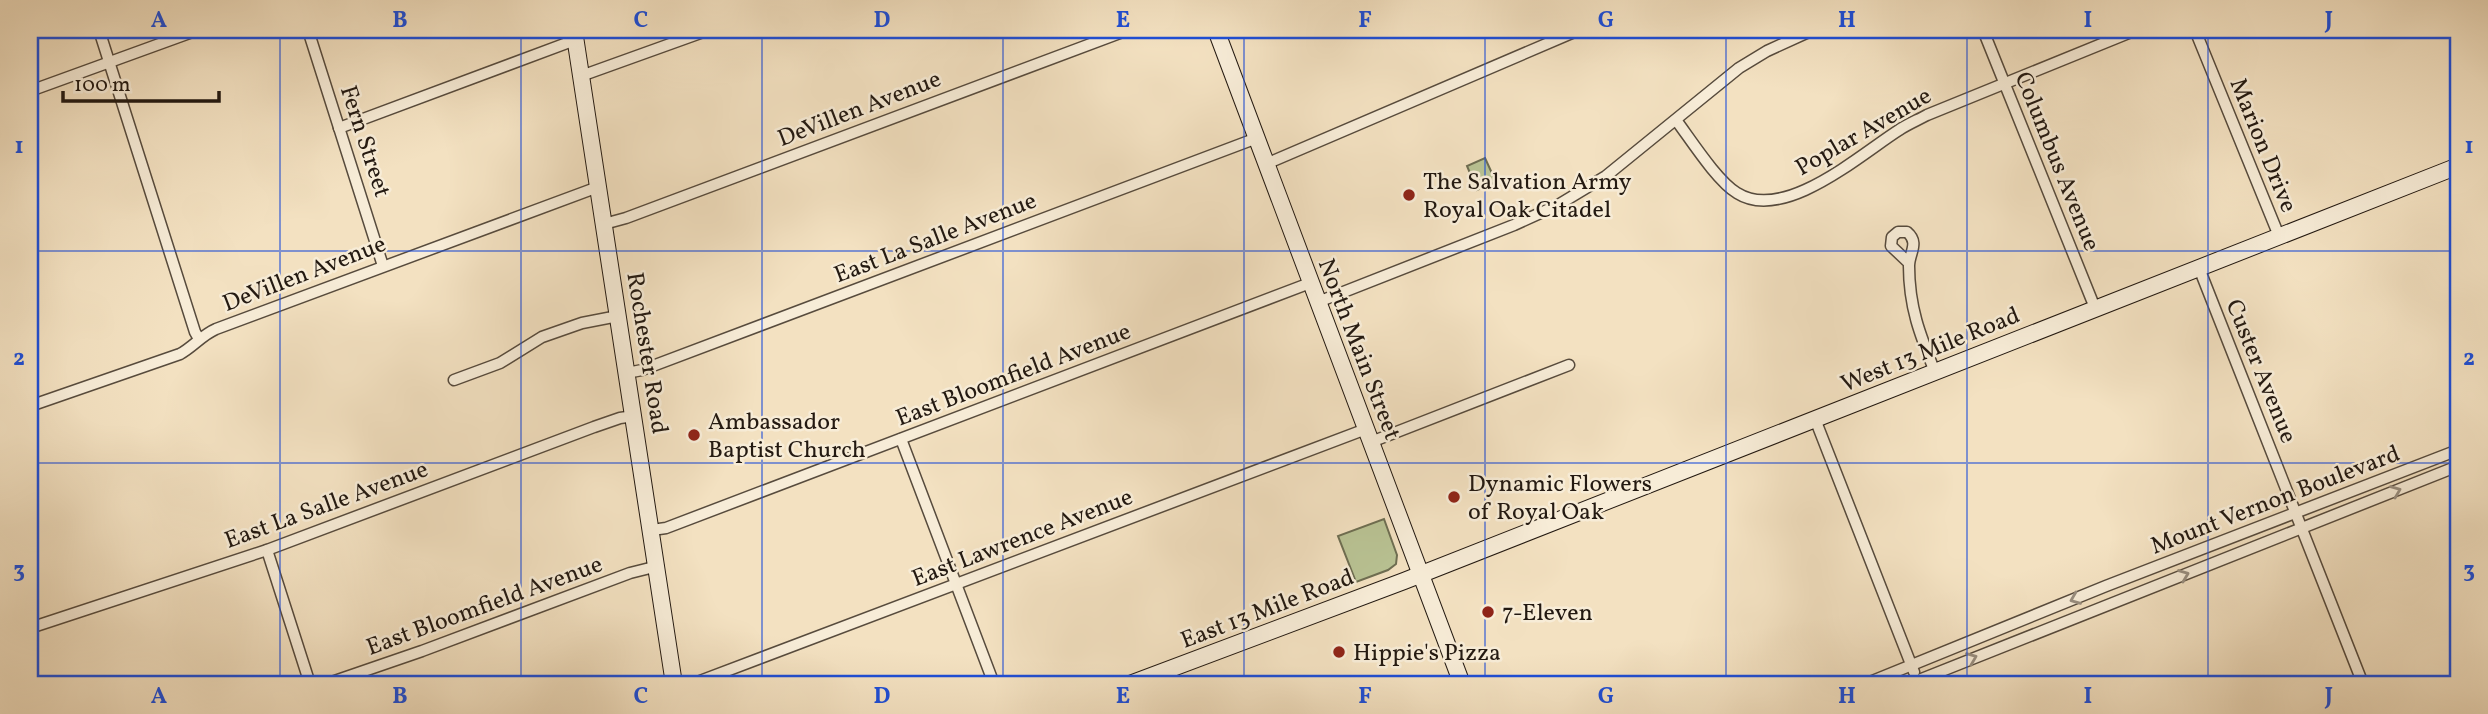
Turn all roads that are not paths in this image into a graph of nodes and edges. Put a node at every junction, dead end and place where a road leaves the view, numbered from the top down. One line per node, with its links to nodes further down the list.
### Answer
1 (99, 30): 15 (street)
2 (198, 30): 15 (street)
3 (308, 30): 20 (street, Fern Street)
4 (709, 30): 16 (street)
5 (1128, 30): 25 (street, DeVillen Avenue)
6 (1216, 30): 21 (main road, North Main Street)
7 (1579, 30): 22 (street)
8 (1813, 30): 19 (street)
9 (1983, 30): 17 (street, Columbus Avenue)
10 (2136, 30): 17 (street, Poplar Avenue)
11 (2195, 30): 26 (street, Marion Drive)
12 (2455, 30): 14 (street)
13 (575, 35): 16 (main road, Rochester Road); 20 (street)
14 (2458, 38)
15 (109, 63): 18 (street); 34 (street)
16 (581, 76): 24 (main road, Rochester Road)
17 (2005, 84): 19 (street, Poplar Avenue); 32 (street, Columbus Avenue)
18 (30, 91)
19 (1676, 120): 31 (street)
20 (339, 128): 28 (street, Fern Street)
21 (1257, 138): 22 (main road, North Main Street); 37 (street, East La Salle Avenue)
22 (1266, 164): 30 (main road, North Main Street)
23 (2458, 166): 26 (main road, West 13 Mile Road)
24 (598, 187): 25 (main road, Rochester Road); 28 (street, DeVillen Avenue)
25 (604, 224): 33 (main road, Rochester Road)
26 (2279, 236): 29 (main road, West 13 Mile Road)
27 (1909, 262): 36 (street)
28 (383, 266): 34 (street, DeVillen Avenue)
29 (2199, 268): 32 (main road, West 13 Mile Road); 46 (street, Custer Avenue)
30 (1310, 283): 31 (main road, North Main Street); 43 (street, East Bloomfield Avenue)
31 (1318, 302): 42 (main road, North Main Street)
32 (2095, 309): 36 (main road, West 13 Mile Road)
33 (618, 316): 37 (main road, Rochester Road); 38 (street)
34 (199, 339): 39 (street, DeVillen Avenue)
35 (1569, 365): 42 (street, East Lawrence Avenue)
36 (1935, 372): 41 (main road, West 13 Mile Road)
37 (627, 373): 40 (main road, Rochester Road)
38 (454, 380)
39 (30, 406)
40 (634, 416): 47 (main road, Rochester Road); 49 (street, East La Salle Avenue)
41 (1815, 419): 51 (main road, West 13 Mile Road); 56 (street)
42 (1368, 435): 51 (main road, North Main Street); 52 (street, East Lawrence Avenue)
43 (901, 439): 47 (street, East Bloomfield Avenue); 52 (street)
44 (2458, 450): 46 (street, Mount Vernon Boulevard)
45 (2458, 466): 48 (street, Mount Vernon Boulevard, one-way to 45)
46 (2295, 514): 48 (street, Custer Avenue); 53 (street, Mount Vernon Boulevard)
47 (652, 530): 50 (main road, Rochester Road)
48 (2301, 530): 54 (street, Mount Vernon Boulevard, one-way to 48); 66 (street, Custer Avenue)
49 (267, 550): 55 (street, East La Salle Avenue); 58 (street)
50 (657, 566): 59 (street, East Bloomfield Avenue); 60 (main road, Rochester Road)
51 (1419, 574): 63 (main road, East 13 Mile Road); 64 (main road, North Main Street)
52 (957, 584): 61 (street, East Lawrence Avenue); 62 (street)
53 (2106, 586): 54 (street); 56 (street, Mount Vernon Boulevard, one-way to 56)
54 (2112, 602): 57 (street, Mount Vernon Boulevard, one-way to 54)
55 (30, 628)
56 (1912, 666): 57 (street); 65 (street, Mount Vernon Boulevard)
57 (1915, 683)
58 (310, 684)
59 (326, 684)
60 (674, 684)
61 (692, 684)
62 (995, 684)
63 (1130, 684)
64 (1462, 684)
65 (1865, 684)
66 (2363, 684)

